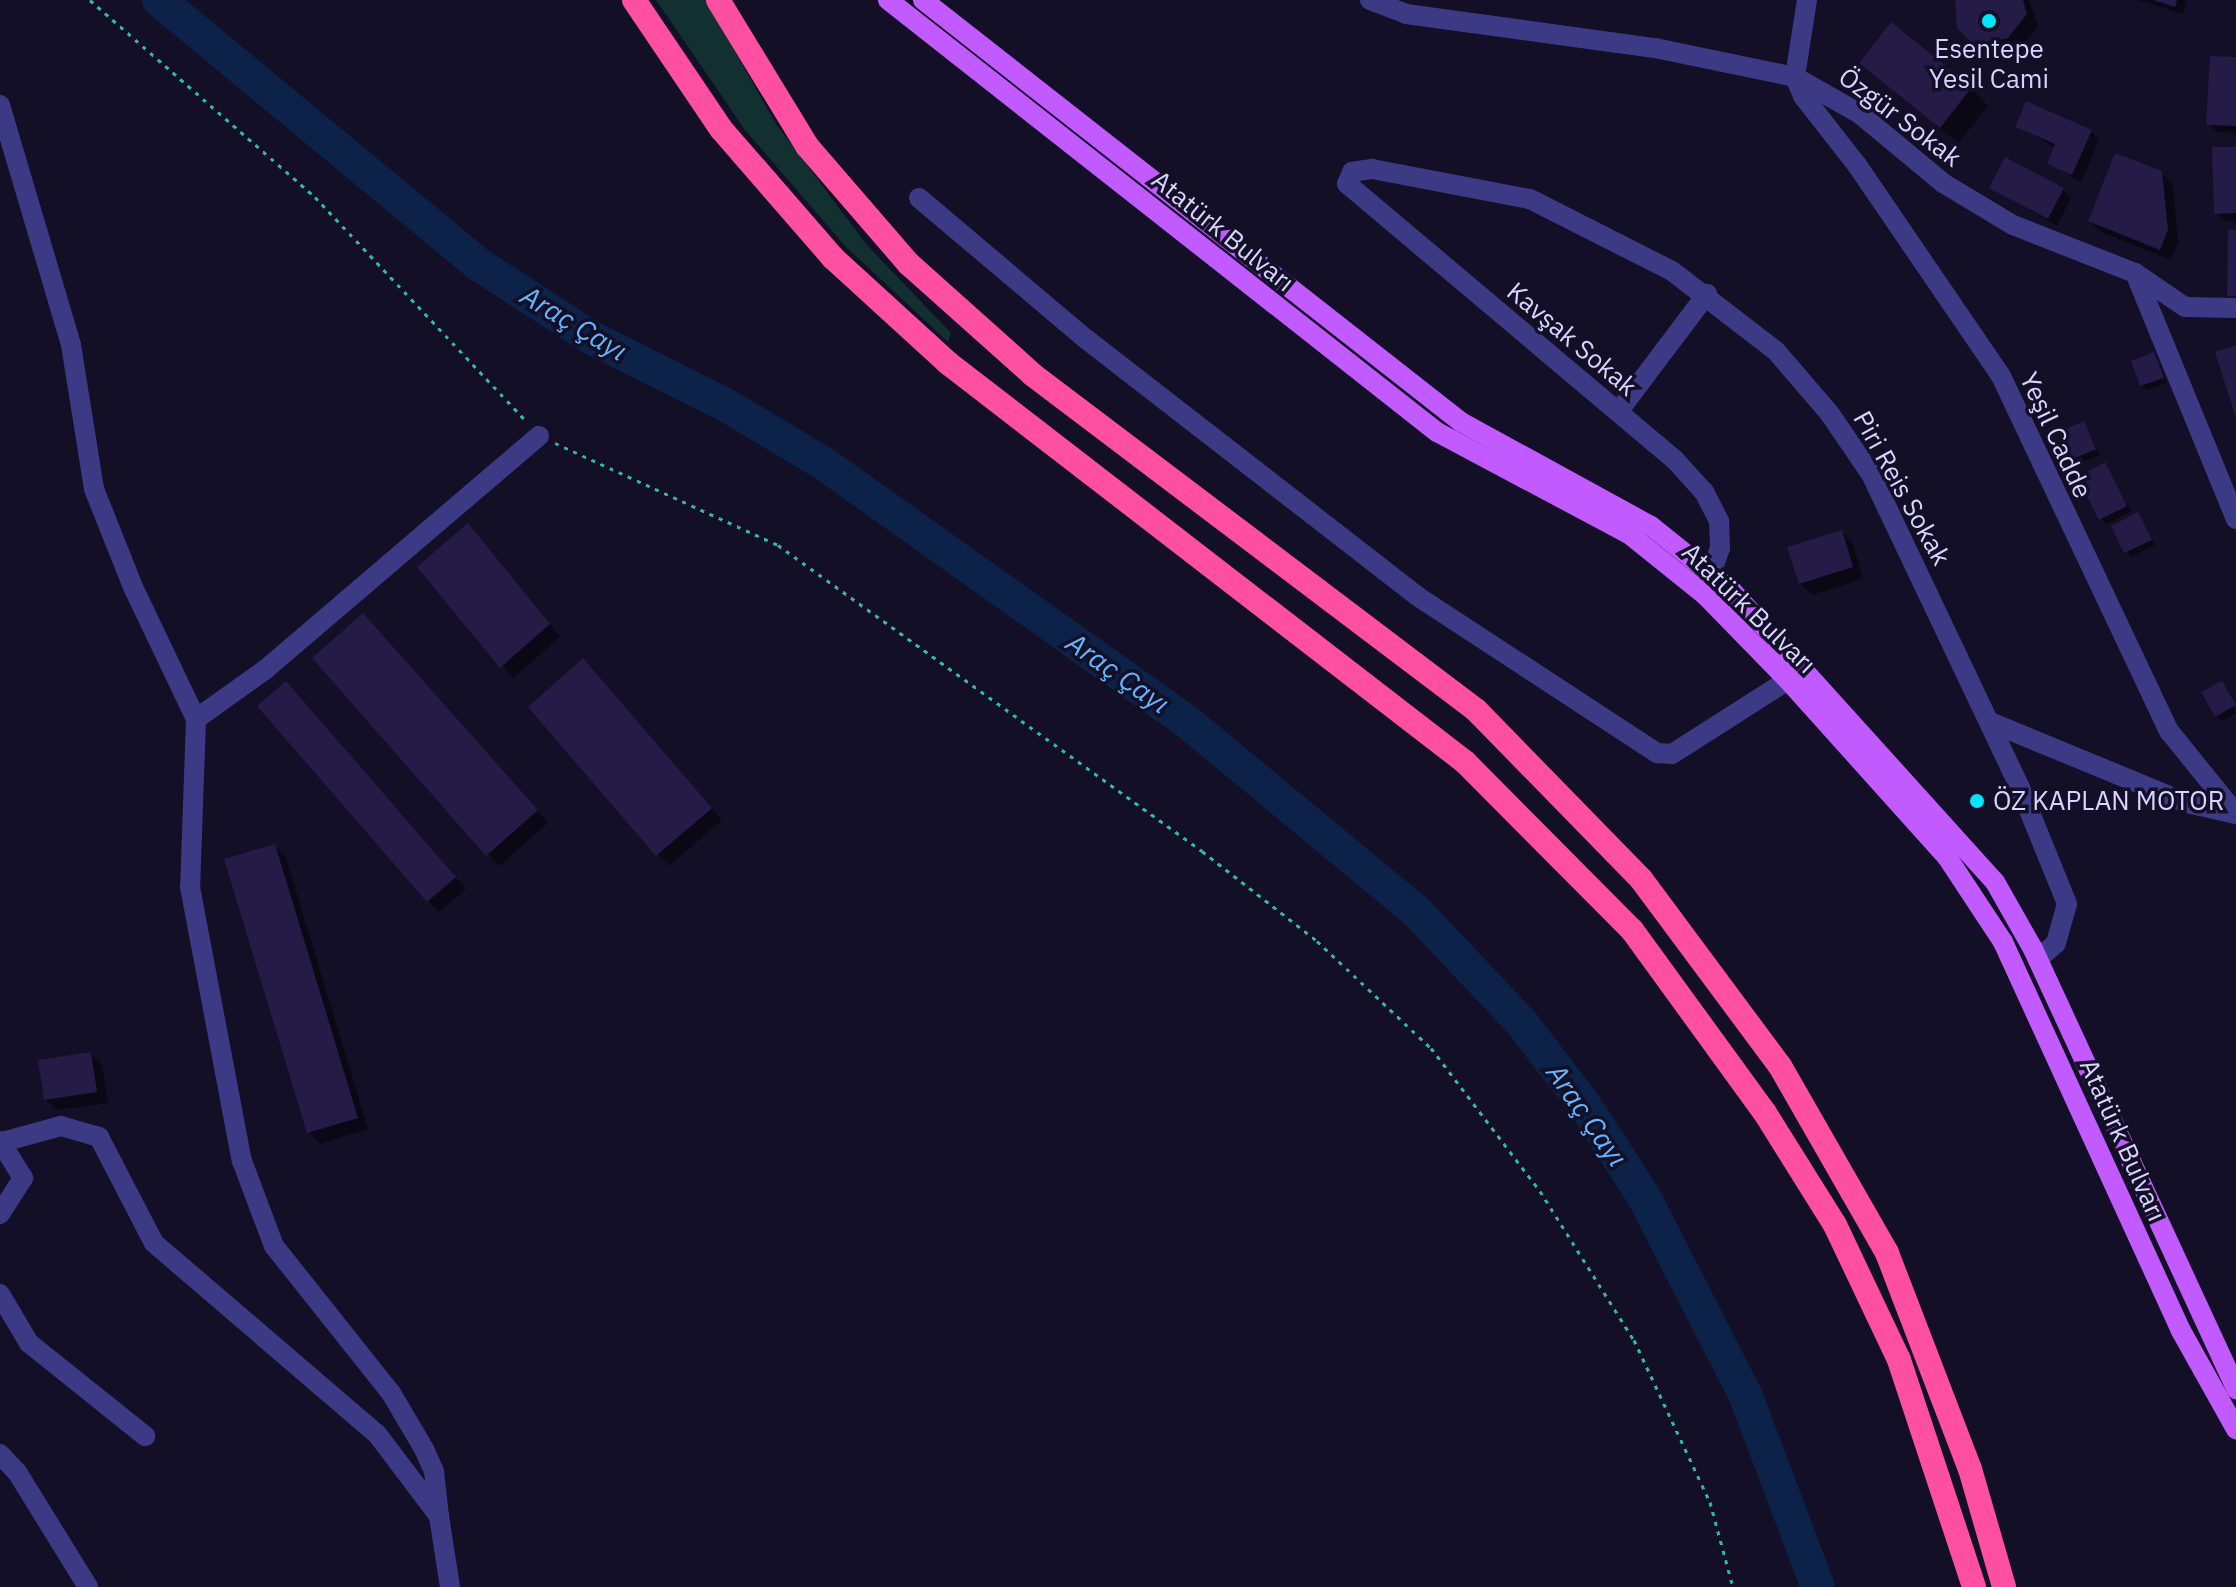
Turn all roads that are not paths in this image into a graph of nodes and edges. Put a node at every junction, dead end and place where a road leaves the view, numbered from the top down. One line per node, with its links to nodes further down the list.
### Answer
1 (634, 0): 34 (highway)
2 (718, 0): 35 (highway)
3 (888, 0): 18 (main road, Atatürk Bulvarı)
4 (923, 0): 17 (main road, Atatürk Bulvarı)
5 (1370, 0): 7 (street, Özgür Sokak)
6 (1807, 0): 7 (street)
7 (1795, 77): 11 (street, Özgür Sokak); 21 (street, Yeşil Cadde)
8 (0, 105): 19 (street)
9 (1352, 172): 12 (street, Piri Reis Sokak); 14 (street, Kavşak Sokak)
10 (919, 198): 18 (street)
11 (2135, 273): 13 (street, Özgür Sokak); 16 (street)
12 (1707, 294): 14 (street); 20 (street, Piri Reis Sokak)
13 (2236, 308)
14 (1618, 412): 17 (street, Kavşak Sokak)
15 (539, 436): 19 (street)
16 (2236, 519)
17 (1712, 571): 22 (main road, Atatürk Bulvarı)
18 (1788, 680): 23 (main road, Atatürk Bulvarı)
19 (196, 719): 31 (street)
20 (1990, 722): 21 (street); 22 (street, Piri Reis Sokak)
21 (2236, 814)
22 (2037, 960): 23 (main road); 27 (main road, Atatürk Bulvarı)
23 (2016, 970): 28 (main road, Atatürk Bulvarı)
24 (1, 1142): 25 (street); 31 (street)
25 (0, 1214)
26 (0, 1294): 29 (street)
27 (2236, 1389)
28 (2236, 1429)
29 (145, 1436)
30 (0, 1454): 32 (street)
31 (439, 1516): 33 (street)
32 (88, 1587)
33 (450, 1587)
34 (1974, 1587)
35 (2004, 1587)

